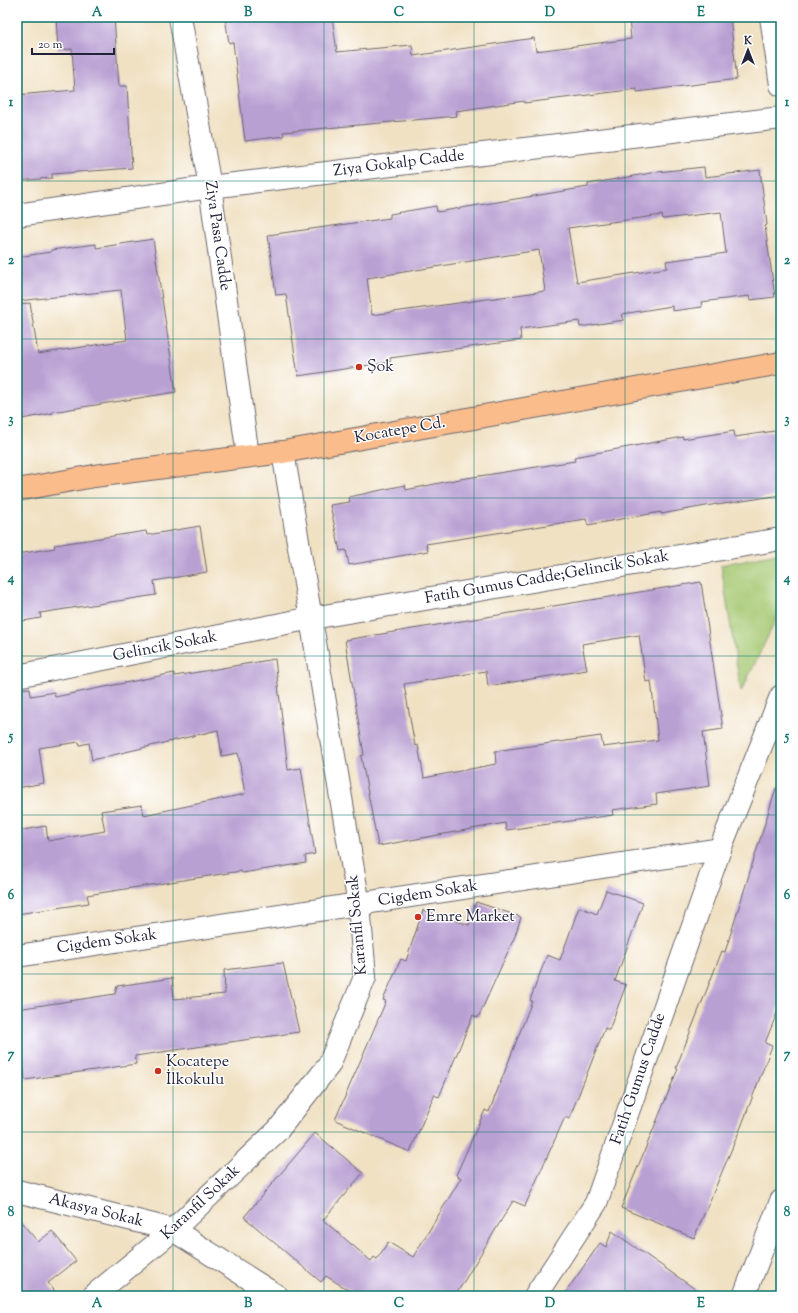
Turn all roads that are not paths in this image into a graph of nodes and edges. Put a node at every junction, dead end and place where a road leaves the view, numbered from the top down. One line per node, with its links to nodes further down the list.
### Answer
1 (180, 17): 5 (street, Ziya Pasa Cadde)
2 (771, 17): 3 (street)
3 (781, 85)
4 (781, 118): 5 (street, Ziya Gokalp Cadde)
5 (210, 187): 6 (street, Ziya Gokalp Cadde); 9 (street, Ziya Pasa Cadde)
6 (17, 215)
7 (781, 363): 8 (main road, Kocatepe Cd.)
8 (284, 452): 9 (main road, Kocatepe Cd.); 12 (street, Karanfil Sokak)
9 (248, 456): 10 (main road, Kocatepe Cd.)
10 (17, 490)
11 (781, 539): 12 (street, Fatih Gumus Cadde;Gelincik Sokak)
12 (312, 618): 13 (street, Gelincik Sokak); 16 (street, Karanfil Sokak)
13 (17, 676)
14 (781, 696): 15 (street)
15 (720, 849): 16 (street, Cigdem Sokak); 23 (street, Fatih Gumus Cadde)
16 (359, 905): 17 (street, Cigdem Sokak); 20 (street, Karanfil Sokak)
17 (17, 956)
18 (17, 1191): 20 (street, Akasya Sokak)
19 (781, 1201): 24 (street)
20 (173, 1230): 21 (street, Karanfil Sokak); 22 (street, Akasya Sokak)
21 (92, 1296)
22 (277, 1296)
23 (535, 1296)
24 (744, 1296)

